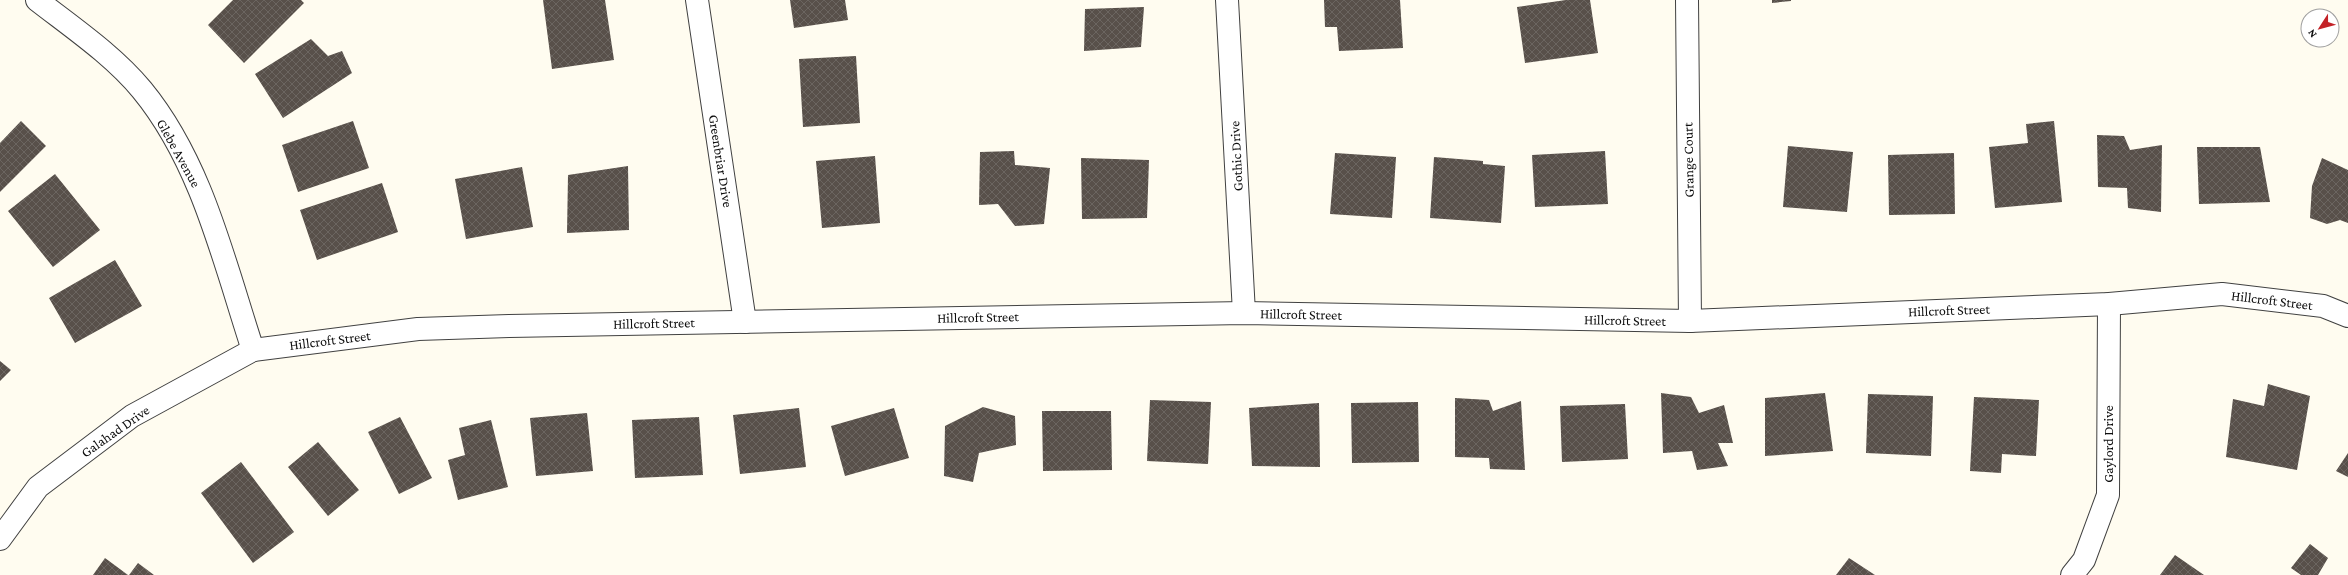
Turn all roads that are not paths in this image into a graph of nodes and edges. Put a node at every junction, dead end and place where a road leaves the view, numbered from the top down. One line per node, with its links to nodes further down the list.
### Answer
1 (37, 0): 10 (street, Glebe Avenue)
2 (697, 0): 9 (street, Greenbriar Drive)
3 (1227, 0): 6 (street, Gothic Drive)
4 (1687, 0): 8 (street, Grange Court)
5 (2109, 304): 7 (street, Hillcroft Street); 8 (street, Hillcroft Street); 12 (street, Gaylord Drive)
6 (1244, 312): 8 (street, Hillcroft Street); 9 (street, Hillcroft Street)
7 (2348, 316)
8 (1690, 321)
9 (745, 322): 10 (street, Hillcroft Street)
10 (253, 350): 11 (street, Galahad Drive)
11 (0, 539)
12 (2072, 575)

